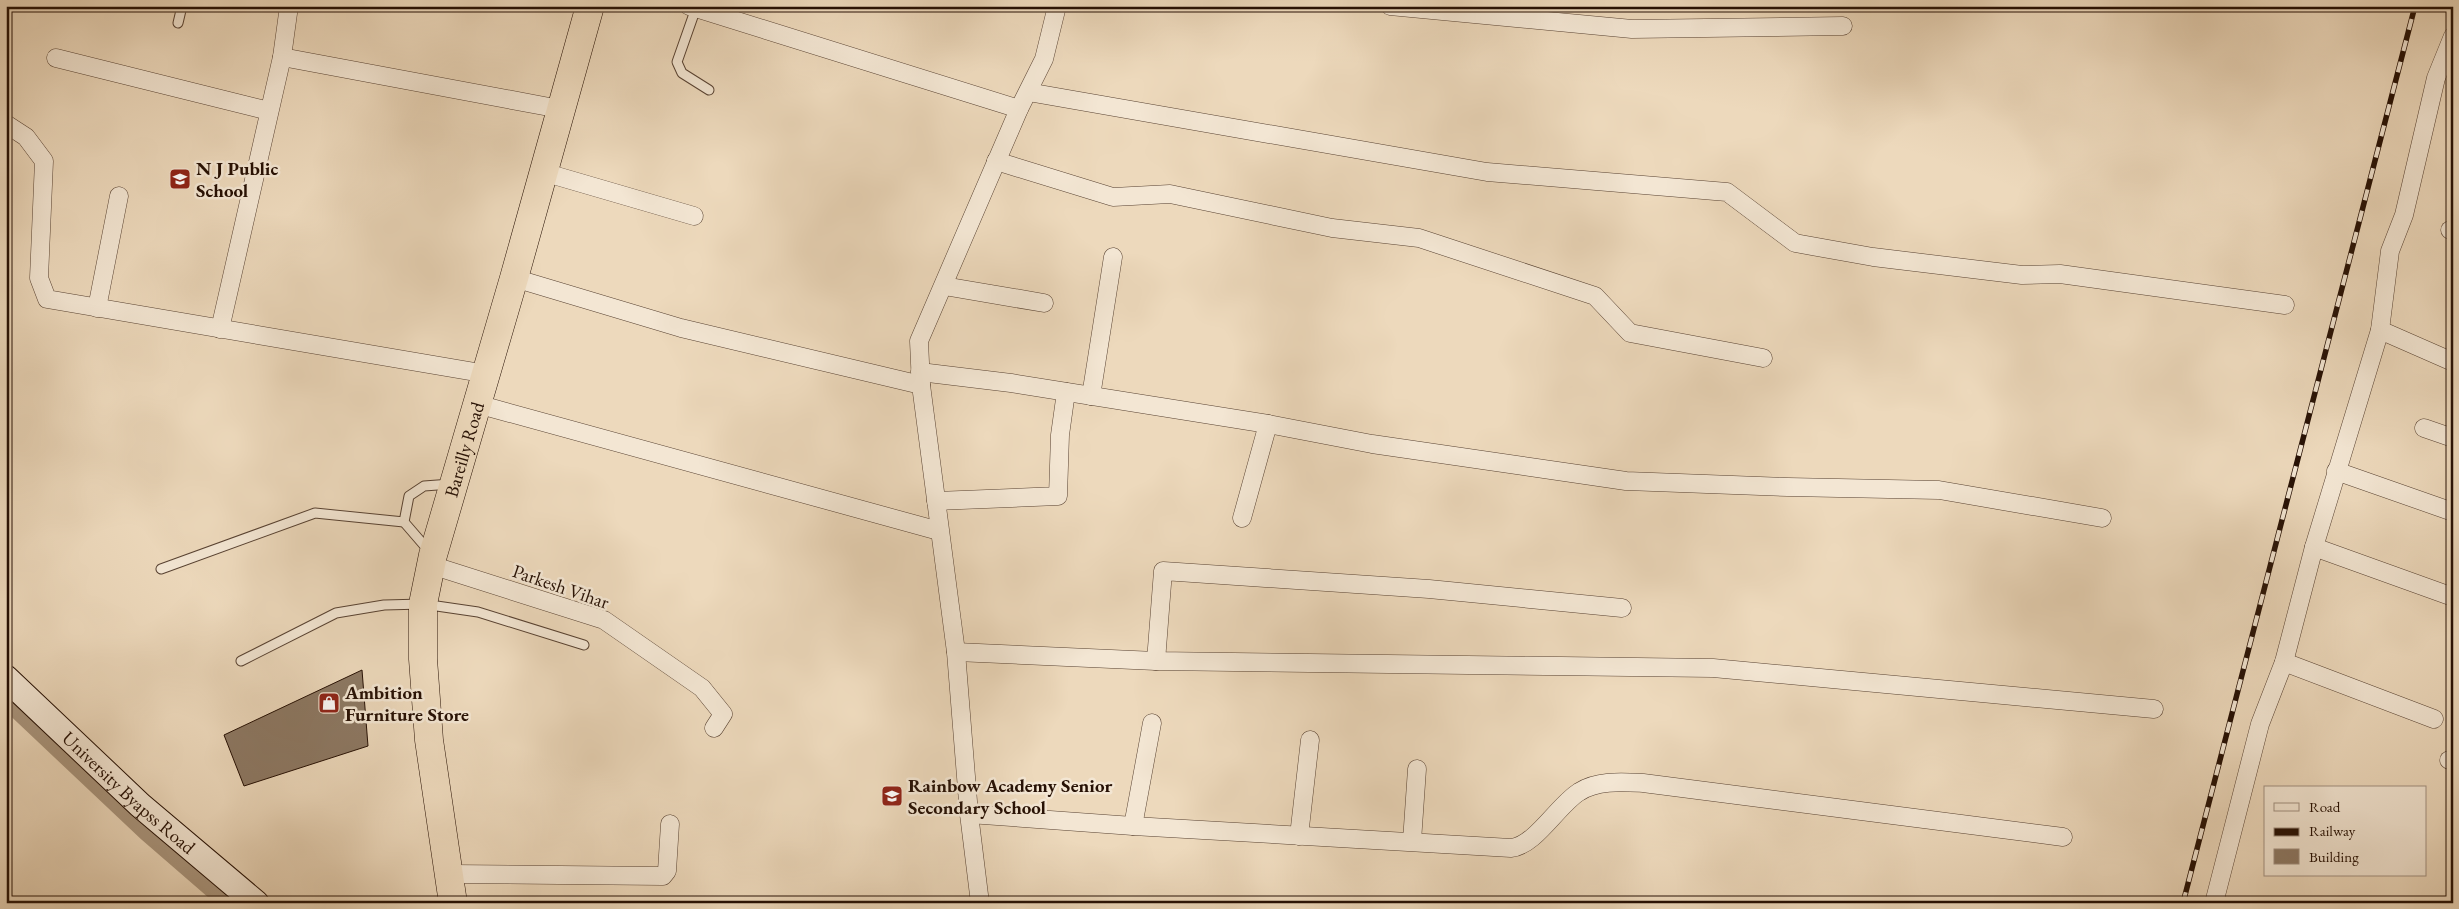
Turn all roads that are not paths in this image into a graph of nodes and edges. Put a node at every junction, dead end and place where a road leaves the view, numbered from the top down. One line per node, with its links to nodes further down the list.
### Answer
1 (182, 6): 7 (lane)
2 (289, 6): 10 (street)
3 (590, 6): 14 (highway, Bareilly Road)
4 (1057, 6): 13 (street)
5 (1390, 6): 8 (street)
6 (693, 7): 12 (lane); 15 (street)
7 (178, 23)
8 (1842, 26)
9 (2453, 36): 29 (street)
10 (282, 57): 14 (street); 16 (street)
11 (56, 58): 16 (street)
12 (709, 90)
13 (1028, 92): 15 (street); 26 (street)
14 (560, 109): 19 (highway, Bareilly Road)
15 (1019, 110): 18 (street)
16 (269, 111): 28 (street)
17 (6, 124): 27 (street)
18 (996, 161): 24 (street); 30 (street)
19 (543, 172): 21 (street); 23 (highway, Bareilly Road)
20 (119, 196): 27 (street)
21 (694, 216)
22 (1112, 257): 35 (street)
23 (514, 278): 32 (highway, Bareilly Road); 33 (street)
24 (944, 286): 25 (street); 33 (street)
25 (1044, 303)
26 (2285, 305)
27 (97, 308): 28 (street)
28 (220, 329): 32 (street)
29 (2380, 330): 31 (street); 40 (street)
30 (1763, 358)
31 (2453, 362)
32 (487, 374): 36 (highway, Bareilly Road)
33 (920, 378): 34 (street); 42 (street)
34 (1066, 392): 35 (street); 42 (street)
35 (1091, 396): 37 (street)
36 (477, 404): 41 (highway, Bareilly Road); 47 (street)
37 (1268, 424): 44 (street); 45 (street)
38 (2424, 428): 39 (street)
39 (2453, 438)
40 (2336, 471): 43 (street); 48 (street)
41 (454, 484): 46 (lane); 49 (highway, Bareilly Road)
42 (936, 501): 47 (street)
43 (2453, 512)
44 (1242, 518)
45 (2102, 518)
46 (404, 522): 49 (lane); 50 (lane)
47 (939, 531): 55 (street)
48 (2314, 547): 51 (street); 58 (street)
49 (432, 560): 52 (highway, Bareilly Road); 63 (street, Parkesh Vihar)
50 (161, 569)
51 (2453, 597)
52 (423, 604): 54 (lane); 56 (lane); 72 (highway, Bareilly Road)
53 (1622, 608): 57 (street)
54 (584, 645)
55 (956, 652): 57 (street); 66 (street)
56 (240, 661)
57 (1156, 661): 60 (street)
58 (2284, 662): 61 (street); 76 (street)
59 (6, 678): 73 (main road, University Byapss Road)
60 (2154, 709)
61 (2434, 719)
62 (1152, 723): 68 (street)
63 (714, 728)
64 (1310, 740): 69 (street)
65 (1417, 769): 71 (street)
66 (969, 814): 68 (street); 75 (street)
67 (670, 824): 72 (street)
68 (1133, 826): 69 (street)
69 (1299, 836): 71 (street)
70 (2063, 837): 71 (street)
71 (1412, 842)
72 (450, 874): 74 (highway, Bareilly Road)
73 (256, 903)
74 (453, 903)
75 (980, 903)
76 (2214, 903)

